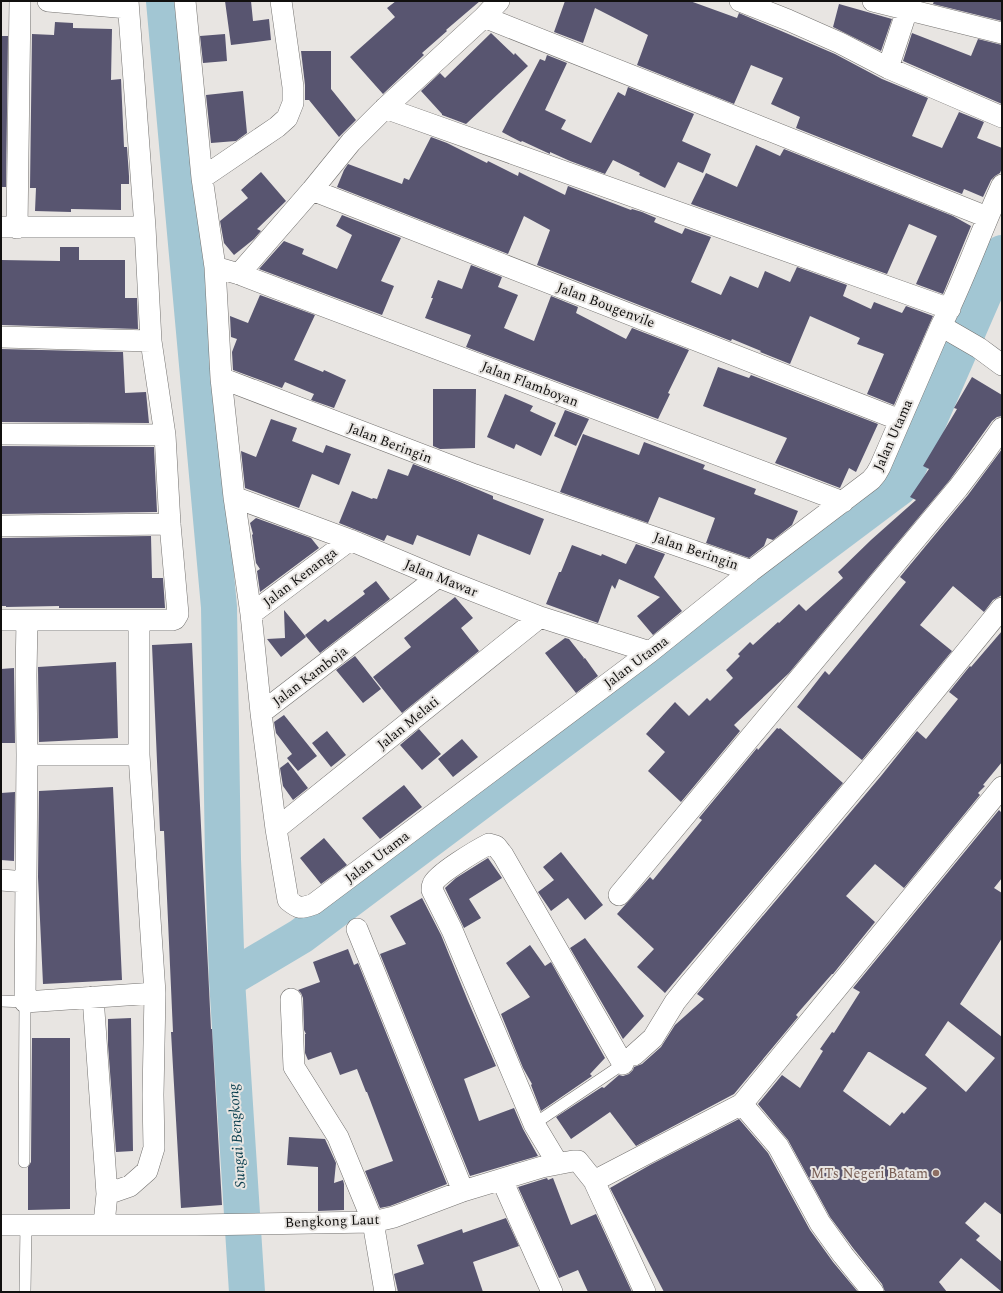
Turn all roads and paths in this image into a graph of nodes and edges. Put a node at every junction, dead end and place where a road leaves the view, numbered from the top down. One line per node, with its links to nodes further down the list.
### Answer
1 (20, 1): 19 (street)
2 (48, 1): 8 (street)
3 (185, 1): 15 (street)
4 (281, 1): 15 (street)
5 (499, 1): 10 (street)
6 (740, 1): 12 (street)
7 (873, 1): 9 (street)
8 (128, 4): 20 (street)
9 (909, 5): 11 (street); 12 (street)
10 (484, 17): 13 (street); 18 (street)
11 (1002, 33)
12 (888, 68): 14 (street)
13 (385, 108): 17 (street); 23 (street)
14 (1002, 117)
15 (202, 178): 21 (street)
16 (1002, 185): 18 (street, Jalan Utama)
17 (312, 190): 22 (street); 28 (street, Jalan Bougenvile)
18 (987, 217): 23 (street, Jalan Utama)
19 (9, 227): 20 (street)
20 (145, 227): 25 (street)
21 (215, 267): 22 (street, Jalan Flamboyan); 27 (street)
22 (238, 274): 33 (street, Jalan Flamboyan)
23 (948, 323): 26 (street); 28 (street, Jalan Utama)
24 (1, 338): 25 (street)
25 (151, 340): 31 (street)
26 (1002, 365)
27 (221, 378): 32 (street, Jalan Kamboja); 37 (street, Jalan Beringin)
28 (900, 420): 33 (street, Jalan Utama)
29 (1002, 428): 53 (street)
30 (1, 434): 31 (street)
31 (165, 435): 34 (street)
32 (234, 497): 36 (street, Jalan Mawar); 40 (street, Jalan Kamboja)
33 (843, 502): 37 (street, Jalan Utama)
34 (170, 524): 35 (street); 44 (street)
35 (1, 526)
36 (350, 540): 38 (street, Jalan Mawar); 40 (street, Jalan Kenanga)
37 (751, 571): 45 (street, Jalan Utama)
38 (438, 578): 41 (street, Jalan Mawar); 46 (street, Jalan Kamboja)
39 (1002, 608): 60 (street)
40 (251, 614): 46 (street, Jalan Kamboja)
41 (540, 617): 45 (street, Jalan Mawar); 50 (street, Jalan Melati)
42 (1, 620): 43 (street)
43 (27, 620): 44 (street); 47 (street)
44 (139, 620): 48 (street)
45 (650, 652): 50 (street, Jalan Utama)
46 (261, 713): 50 (street, Jalan Utama)
47 (28, 755): 48 (street); 52 (street)
48 (139, 755): 55 (street)
49 (1002, 786): 61 (street)
50 (276, 829)
51 (1, 880): 52 (street)
52 (26, 882): 59 (street)
53 (619, 895)
54 (356, 929): 67 (street)
55 (155, 993): 56 (street); 68 (street)
56 (93, 997): 59 (street); 68 (street)
57 (291, 999): 69 (street)
58 (1, 1001): 59 (lane)
59 (25, 1002): 63 (lane)
60 (628, 1060): 62 (lane); 62 (street)
61 (742, 1104): 66 (street); 77 (street)
62 (534, 1124): 64 (street)
63 (24, 1162)
64 (558, 1164): 65 (street, Bengkong Laut); 66 (street, Bengkong Laut)
65 (502, 1180): 67 (street, Bengkong Laut); 75 (street)
66 (594, 1181): 76 (street, Bengkong Laut)
67 (463, 1191): 69 (street, Bengkong Laut)
68 (107, 1194): 70 (street)
69 (373, 1222): 70 (street, Bengkong Laut); 74 (street)
70 (104, 1224): 72 (street, Bengkong Laut)
71 (1, 1225): 72 (street, Bengkong Laut)
72 (26, 1225): 73 (lane)
73 (25, 1292)
74 (384, 1292)
75 (552, 1292)
76 (645, 1292)
77 (873, 1292)

